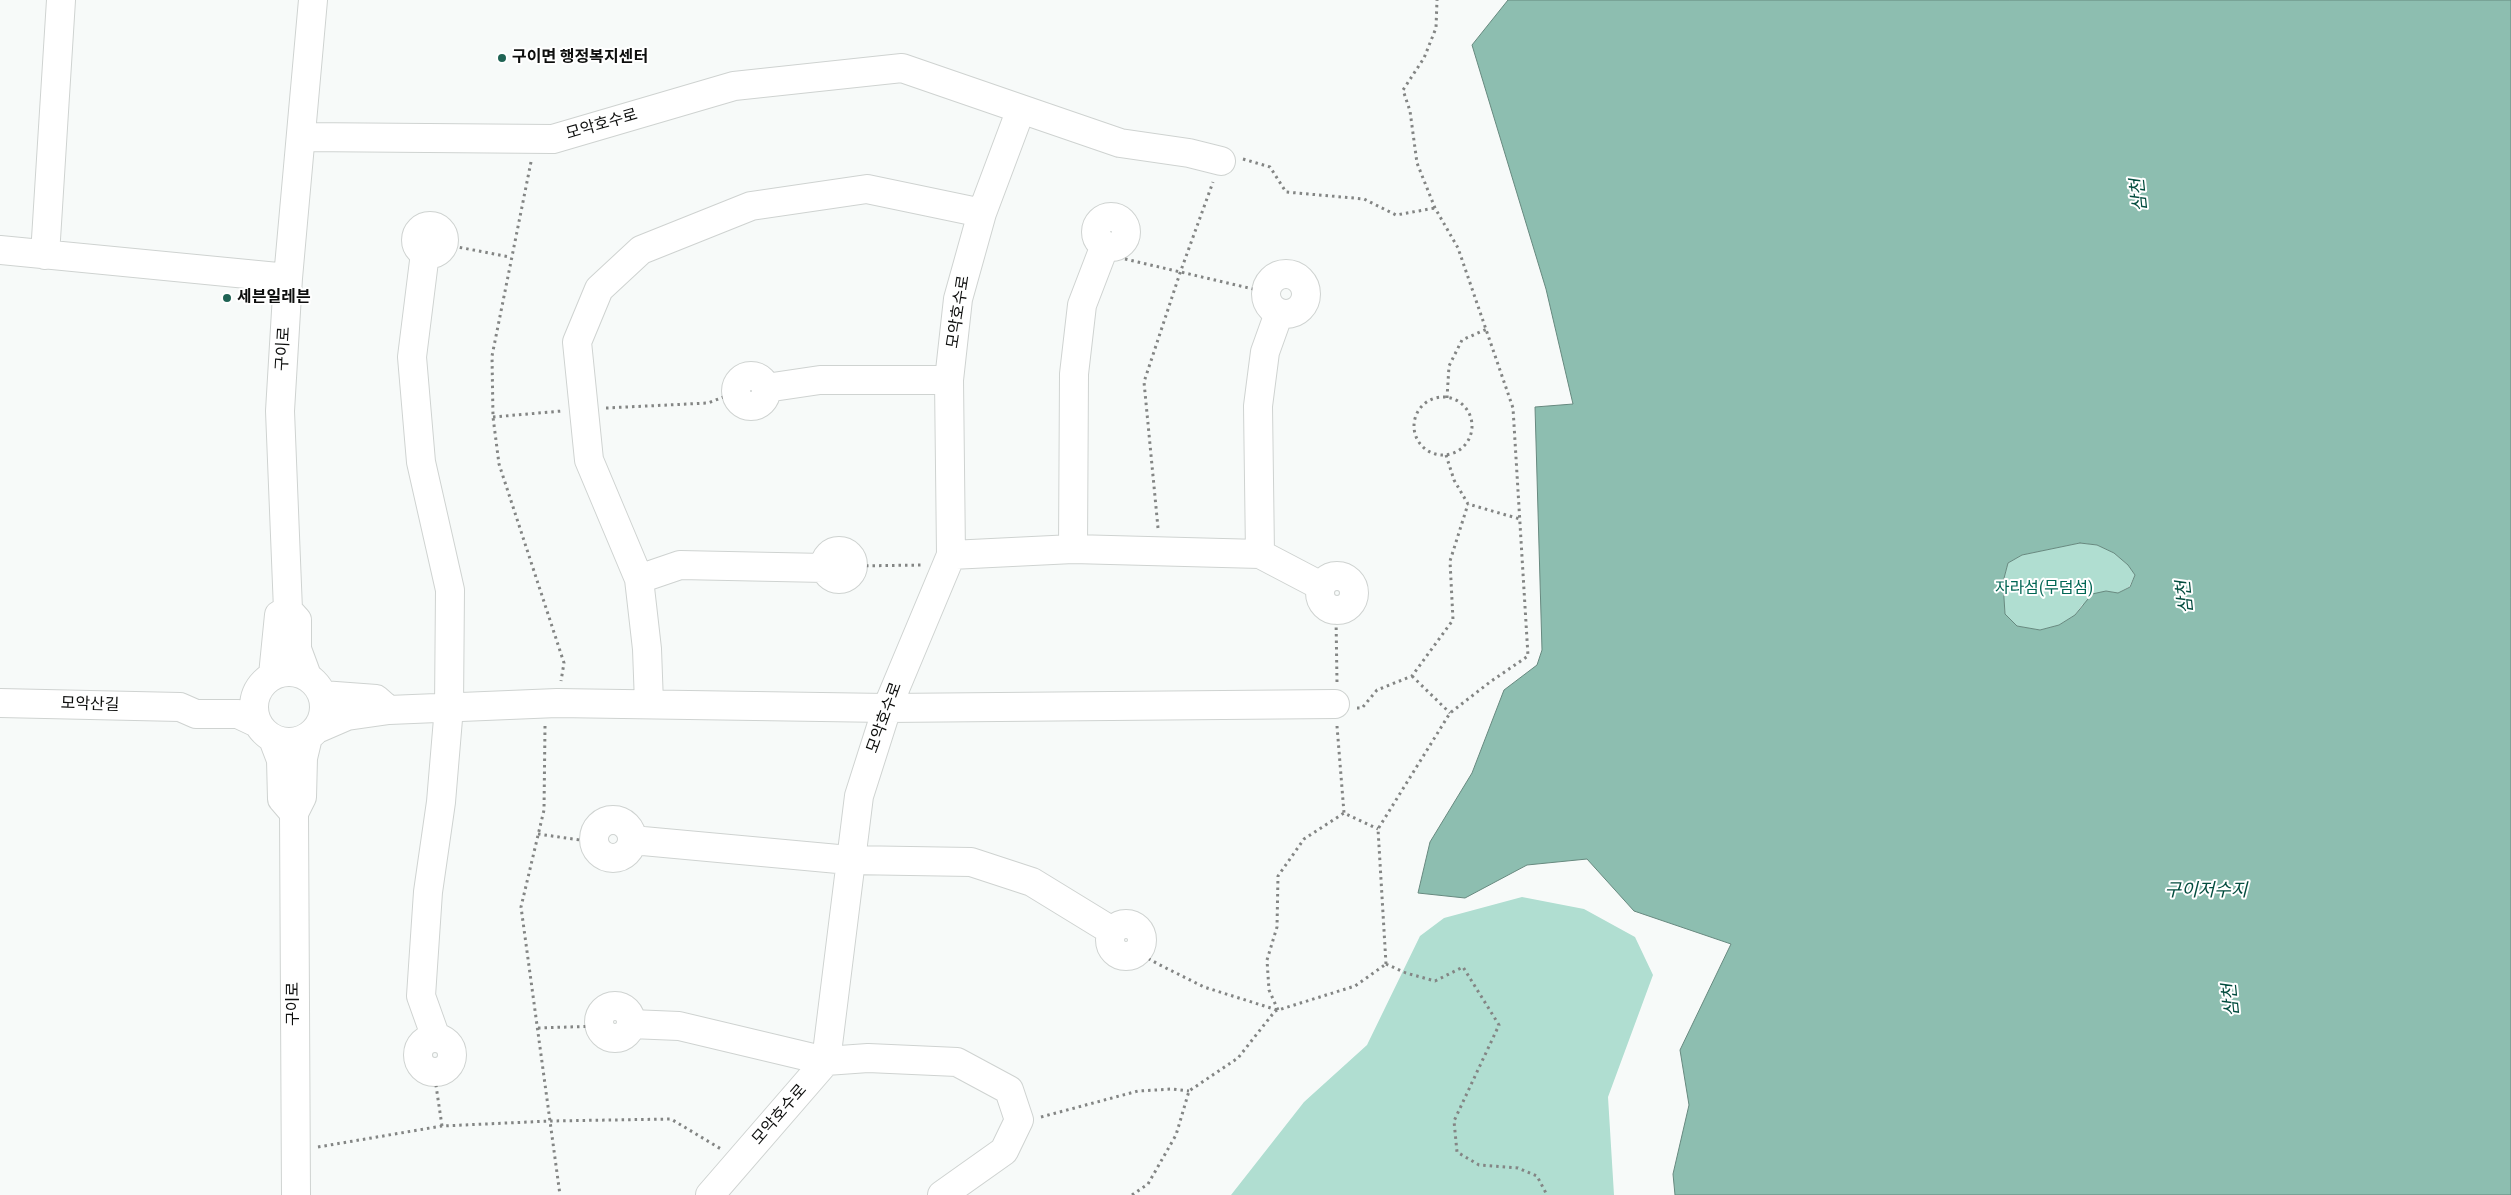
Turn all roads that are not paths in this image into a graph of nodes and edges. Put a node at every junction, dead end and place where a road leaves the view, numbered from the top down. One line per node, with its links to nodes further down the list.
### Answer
1 (61, 0): 10 (street)
2 (313, 0): 4 (street, 구이로)
3 (1021, 109): 4 (street, 모악호수로); 5 (street); 6 (street, 모악호수로)
4 (302, 137): 11 (street, 구이로)
5 (1221, 161)
6 (982, 213): 13 (street, 모악호수로); 19 (street)
7 (434, 248): 28 (street)
8 (1104, 249): 15 (street)
9 (0, 250): 10 (street)
10 (44, 255): 11 (street)
11 (288, 278): 21 (street, 구이로)
12 (1273, 302): 16 (street)
13 (949, 380): 14 (street); 17 (street, 모악호수로)
14 (736, 392)
15 (1073, 549): 16 (street); 17 (street)
16 (1260, 554): 20 (street)
17 (948, 564): 29 (street, 모악호수로)
18 (853, 566): 19 (street)
19 (639, 579): 25 (street)
20 (1327, 598)
21 (288, 610): 22 (street); 23 (street)
22 (265, 682): 23 (street); 27 (street); 31 (street)
23 (315, 686): 30 (street); 32 (street)
24 (0, 703): 27 (street, 모악산길)
25 (649, 703): 28 (street); 29 (street)
26 (1334, 704): 29 (street)
27 (180, 707): 31 (street)
28 (449, 707): 30 (street); 39 (street)
29 (887, 708): 35 (street, 모악호수로)
30 (389, 710): 32 (street)
31 (265, 731): 32 (street); 33 (street)
32 (312, 733): 33 (street)
33 (294, 812): 40 (street, 구이로)
34 (594, 842): 35 (street)
35 (850, 860): 36 (street); 38 (street, 모악호수로)
36 (1137, 952)
37 (599, 1026): 38 (street)
38 (826, 1061): 41 (street, 모악호수로); 42 (street)
39 (434, 1072)
40 (296, 1195)
41 (710, 1195)
42 (942, 1195)

